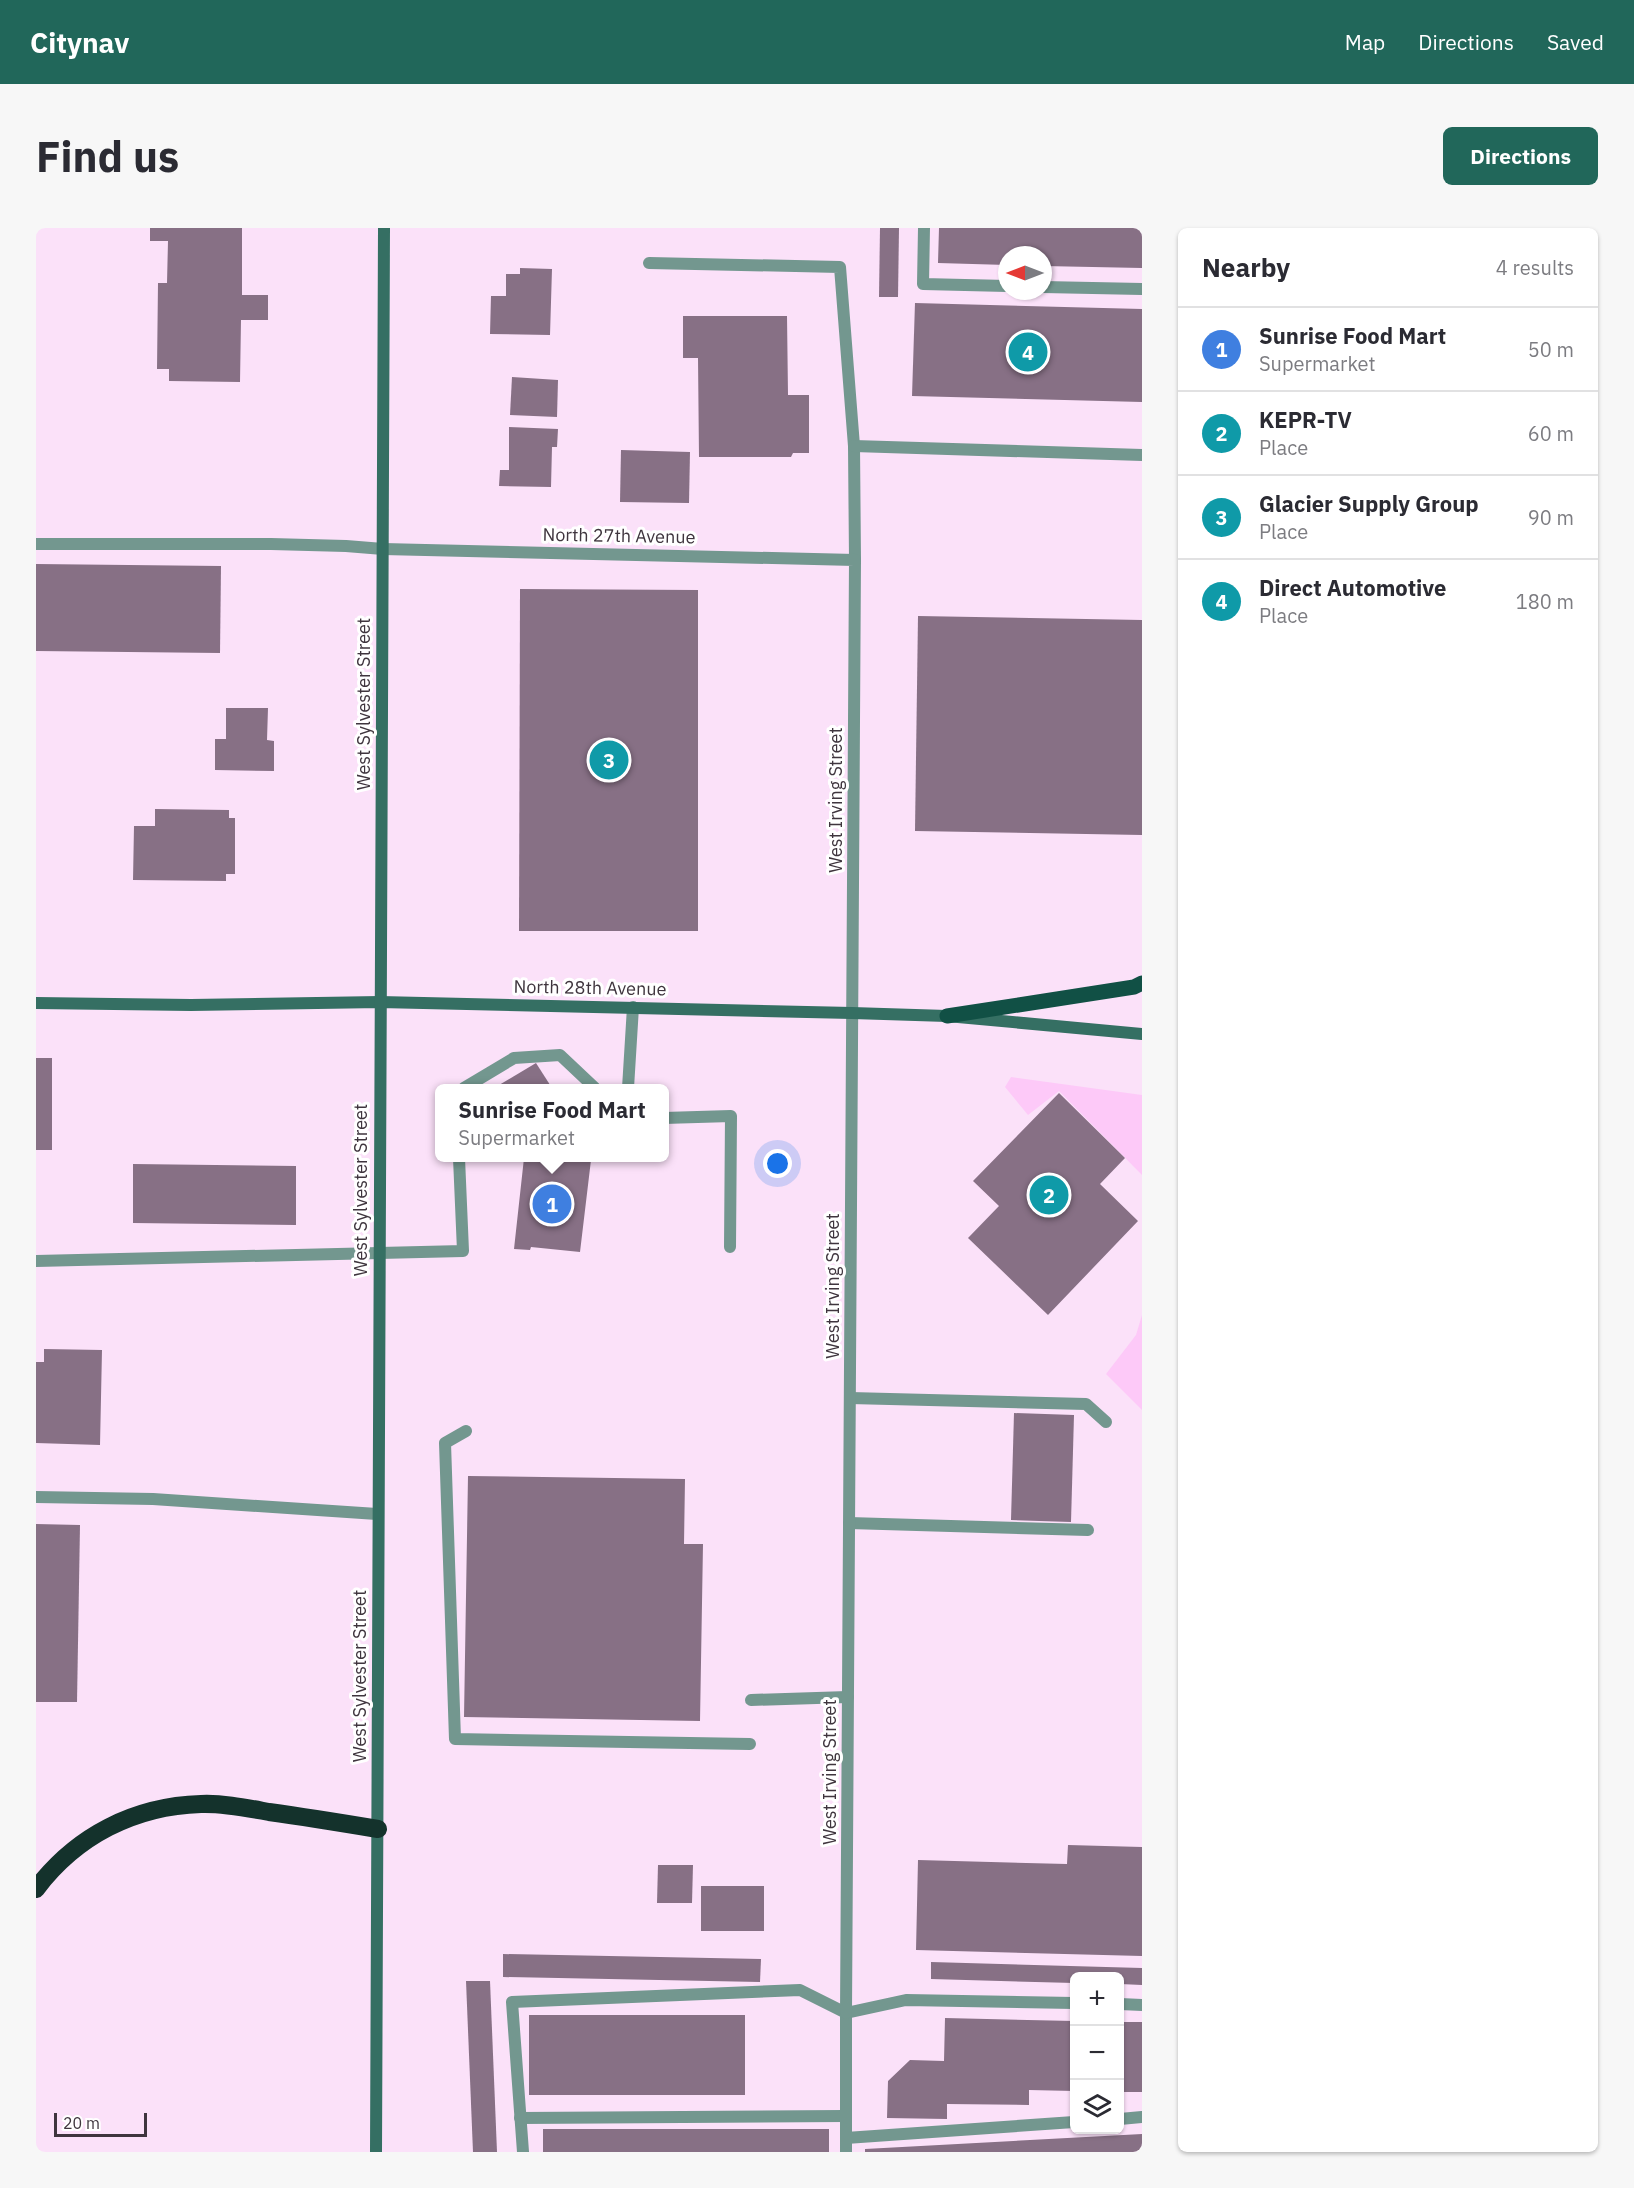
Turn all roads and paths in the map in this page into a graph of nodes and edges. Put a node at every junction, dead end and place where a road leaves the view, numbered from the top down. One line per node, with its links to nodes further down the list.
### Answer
1 (384, 228): 10 (street, West Sylvester Street)
2 (924, 228): 4 (street)
3 (649, 263): 7 (street, West Irving Street)
4 (998, 286)
5 (1052, 287): 6 (street)
6 (1142, 289)
7 (854, 446): 8 (street); 11 (street, West Irving Street)
8 (1142, 455)
9 (36, 544): 10 (street, North 27th Avenue)
10 (383, 549): 11 (street, North 27th Avenue); 13 (street, West Sylvester Street)
11 (855, 560): 16 (street, West Irving Street)
12 (1142, 983): 17 (main road)
13 (380, 1002): 14 (street, North 28th Avenue); 15 (street, North 28th Avenue); 25 (street, West Sylvester Street)
14 (36, 1003)
15 (633, 1007): 16 (street, North 28th Avenue); 21 (street)
16 (852, 1013): 17 (street, North 28th Avenue); 27 (street, West Irving Street)
17 (947, 1016): 18 (street, North 28th Avenue)
18 (1142, 1034)
19 (472, 1084): 20 (street)
20 (590, 1084)
21 (628, 1084)
22 (669, 1118): 24 (street)
23 (459, 1162): 25 (street)
24 (730, 1246)
25 (379, 1254): 26 (street); 31 (street, West Sylvester Street)
26 (36, 1261)
27 (850, 1398): 28 (street); 32 (street, West Irving Street)
28 (1106, 1422)
29 (466, 1431): 36 (street)
30 (36, 1497): 31 (street)
31 (377, 1514): 37 (street, West Sylvester Street)
32 (849, 1523): 33 (street); 34 (street, West Irving Street)
33 (1088, 1530)
34 (848, 1697): 35 (street); 42 (street, West Irving Street)
35 (751, 1700)
36 (750, 1744)
37 (378, 1829): 38 (highway); 49 (street, West Sylvester Street)
38 (36, 1889)
39 (1070, 2003): 42 (street)
40 (1124, 2004): 41 (street)
41 (1142, 2005)
42 (846, 2013): 43 (street, West Irving Street); 45 (street)
43 (845, 2116): 45 (street); 48 (street, West Irving Street)
44 (1142, 2117): 46 (street)
45 (520, 2118): 50 (street)
46 (1124, 2119)
47 (1070, 2122): 48 (street)
48 (846, 2138): 51 (street, West Irving Street)
49 (376, 2152)
50 (523, 2152)
51 (846, 2152)

